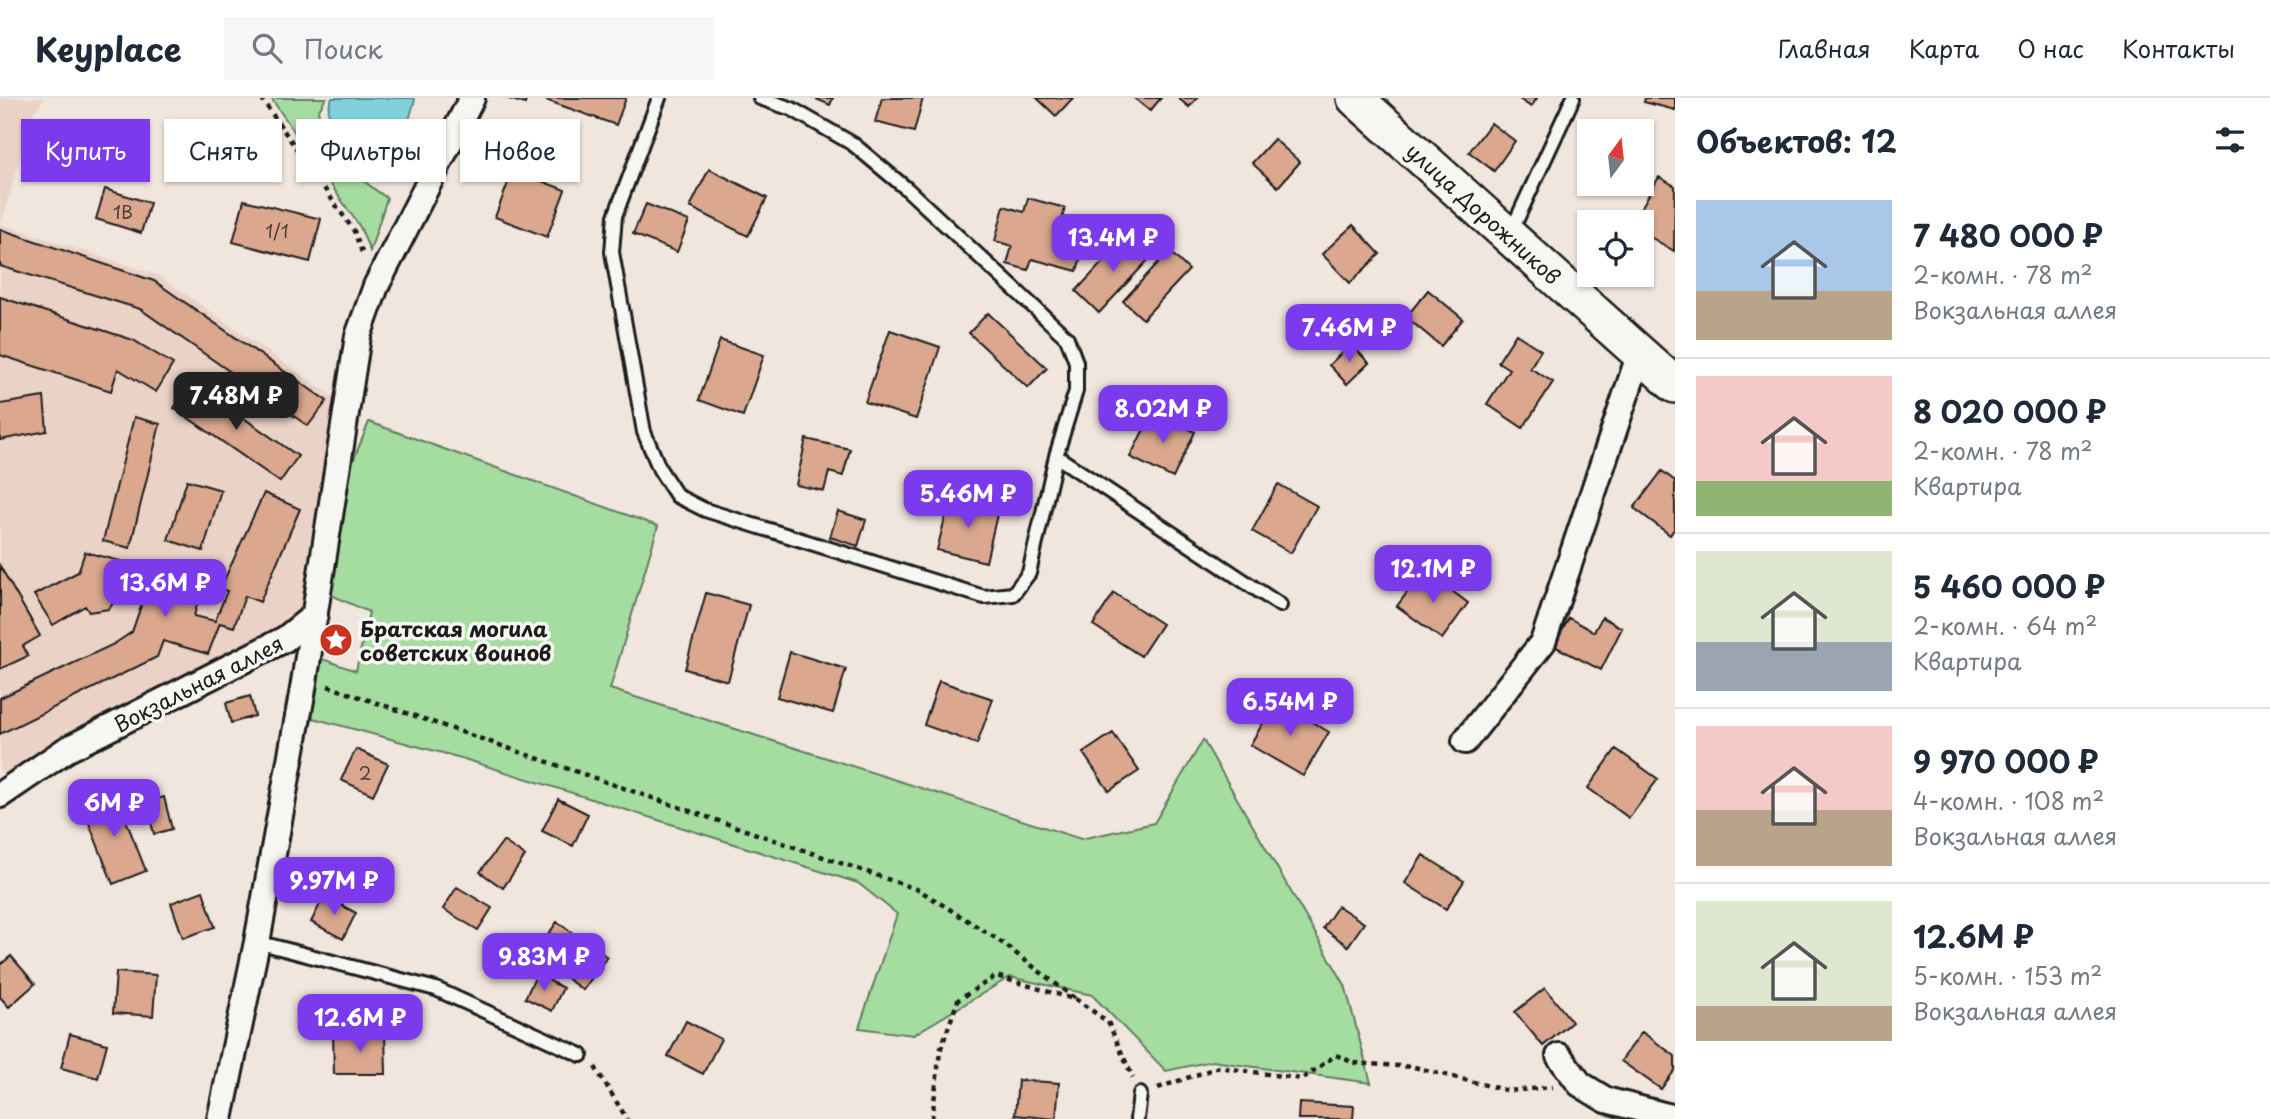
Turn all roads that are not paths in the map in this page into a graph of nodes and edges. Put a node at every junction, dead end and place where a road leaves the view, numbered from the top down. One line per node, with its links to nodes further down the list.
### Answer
1 (472, 98): 11 (street)
2 (659, 98): 9 (lane)
3 (761, 98): 9 (lane)
4 (1355, 98): 6 (main road, улица Дорожников)
5 (1573, 98): 6 (lane)
6 (1510, 236): 7 (main road, улица Дорожников)
7 (1640, 353): 8 (main road, улица Дорожников); 12 (street)
8 (1675, 385)
9 (1056, 456): 10 (lane)
10 (1280, 605)
11 (315, 615): 13 (street, Вокзальная аллея); 14 (street, Вокзальная аллея)
12 (1465, 741)
13 (0, 795)
14 (257, 942): 15 (lane); 19 (street, Вокзальная аллея)
15 (581, 1055)
16 (1559, 1056): 18 (street)
17 (1140, 1094): 20 (lane)
18 (1675, 1118)
19 (220, 1119)
20 (1137, 1119)

